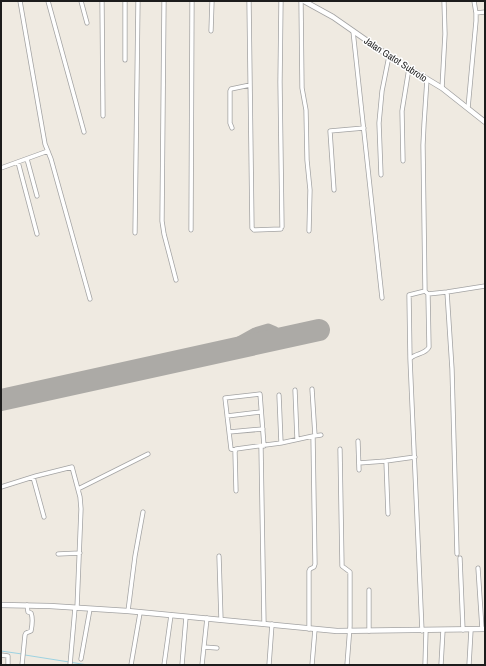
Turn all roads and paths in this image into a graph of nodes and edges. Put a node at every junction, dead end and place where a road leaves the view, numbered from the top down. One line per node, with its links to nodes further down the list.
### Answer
1 (20, 1): 32 (street)
2 (48, 1): 31 (street)
3 (81, 1): 17 (street)
4 (102, 1): 27 (street)
5 (125, 1): 21 (street)
6 (138, 1): 42 (street)
7 (164, 1): 44 (street)
8 (192, 1): 40 (street)
9 (212, 1): 18 (street)
10 (249, 1): 24 (street)
11 (281, 1): 24 (street)
12 (303, 1): 19 (street, Jalan Gatot Subroto); 41 (street)
13 (444, 1): 25 (street)
14 (474, 1): 16 (street)
15 (485, 12): 16 (street)
16 (476, 13): 26 (street)
17 (87, 23)
18 (211, 31)
19 (353, 31): 20 (street, Jalan Gatot Subroto); 30 (street)
20 (389, 56): 22 (street, Jalan Gatot Subroto); 37 (street)
21 (124, 60)
22 (409, 68): 23 (street, Jalan Gatot Subroto); 34 (street)
23 (427, 79): 25 (street, Jalan Gatot Subroto); 46 (street)
24 (250, 85): 29 (street)
25 (442, 88): 26 (street, Jalan Gatot Subroto)
26 (468, 108): 28 (street, Jalan Gatot Subroto)
27 (103, 116)
28 (485, 122)
29 (232, 128)
30 (364, 128): 38 (street); 48 (street)
31 (84, 132)
32 (48, 151): 33 (street); 49 (street)
33 (27, 159): 35 (street); 39 (street)
34 (403, 161)
35 (18, 162): 36 (street); 43 (street)
36 (1, 168)
37 (380, 176)
38 (334, 190)
39 (37, 196)
40 (192, 230)
41 (309, 231)
42 (135, 233)
43 (37, 234)
44 (176, 280)
45 (485, 286): 47 (street)
46 (427, 292): 47 (street); 50 (street); 50 (street)
47 (447, 292): 100 (street)
48 (382, 298)
49 (90, 299)
50 (410, 359): 67 (street)
51 (312, 389): 59 (street)
52 (295, 390): 60 (street)
53 (279, 395): 62 (street)
54 (261, 412): 55 (street); 55 (street); 56 (street)
55 (227, 416): 57 (street)
56 (263, 429): 57 (street); 63 (street)
57 (229, 432): 65 (street)
58 (321, 435): 59 (street)
59 (314, 436): 60 (street); 95 (street)
60 (297, 439): 62 (street)
61 (358, 441): 69 (street)
62 (281, 443): 63 (street)
63 (263, 446): 65 (street); 93 (street)
64 (340, 449): 102 (street)
65 (235, 450): 74 (street)
66 (148, 454): 73 (street)
67 (415, 457): 68 (street); 98 (street)
68 (386, 461): 69 (street); 76 (street)
69 (359, 463): 70 (street)
70 (359, 470)
71 (33, 477): 72 (street); 73 (street); 77 (street)
72 (1, 487)
73 (78, 489): 78 (street)
74 (236, 491)
75 (143, 512): 87 (street)
76 (388, 514)
77 (44, 517)
78 (80, 553): 79 (street); 85 (street)
79 (58, 554)
80 (219, 556): 92 (street)
81 (478, 568): 97 (street)
82 (369, 590): 103 (street)
83 (1, 605): 84 (street)
84 (27, 605): 85 (street); 110 (street)
85 (76, 608): 86 (street); 108 (street)
86 (90, 609): 87 (street); 107 (street)
87 (128, 611): 88 (street)
88 (140, 613): 89 (street); 111 (street)
89 (171, 615): 90 (street); 112 (street)
90 (186, 617): 91 (street); 113 (street)
91 (207, 618): 92 (street); 104 (street)
92 (221, 620): 93 (street)
93 (264, 624): 94 (street)
94 (272, 624): 95 (street); 115 (street)
95 (309, 629): 96 (street)
96 (315, 629): 102 (street); 116 (street)
97 (483, 629): 101 (street)
98 (424, 630): 99 (street); 103 (street); 118 (street)
99 (443, 630): 100 (street); 119 (street)
100 (463, 630): 101 (street)
101 (471, 630): 120 (street)
102 (350, 631): 103 (street); 117 (street)
103 (369, 631)
104 (204, 647): 105 (street); 114 (street)
105 (217, 648)
106 (1, 655): 109 (street)
107 (81, 659)
108 (70, 663)
109 (8, 665)
110 (22, 665)
111 (131, 665)
112 (164, 665)
113 (182, 665)
114 (202, 665)
115 (269, 665)
116 (312, 665)
117 (347, 665)
118 (425, 665)
119 (441, 665)
120 (469, 665)

